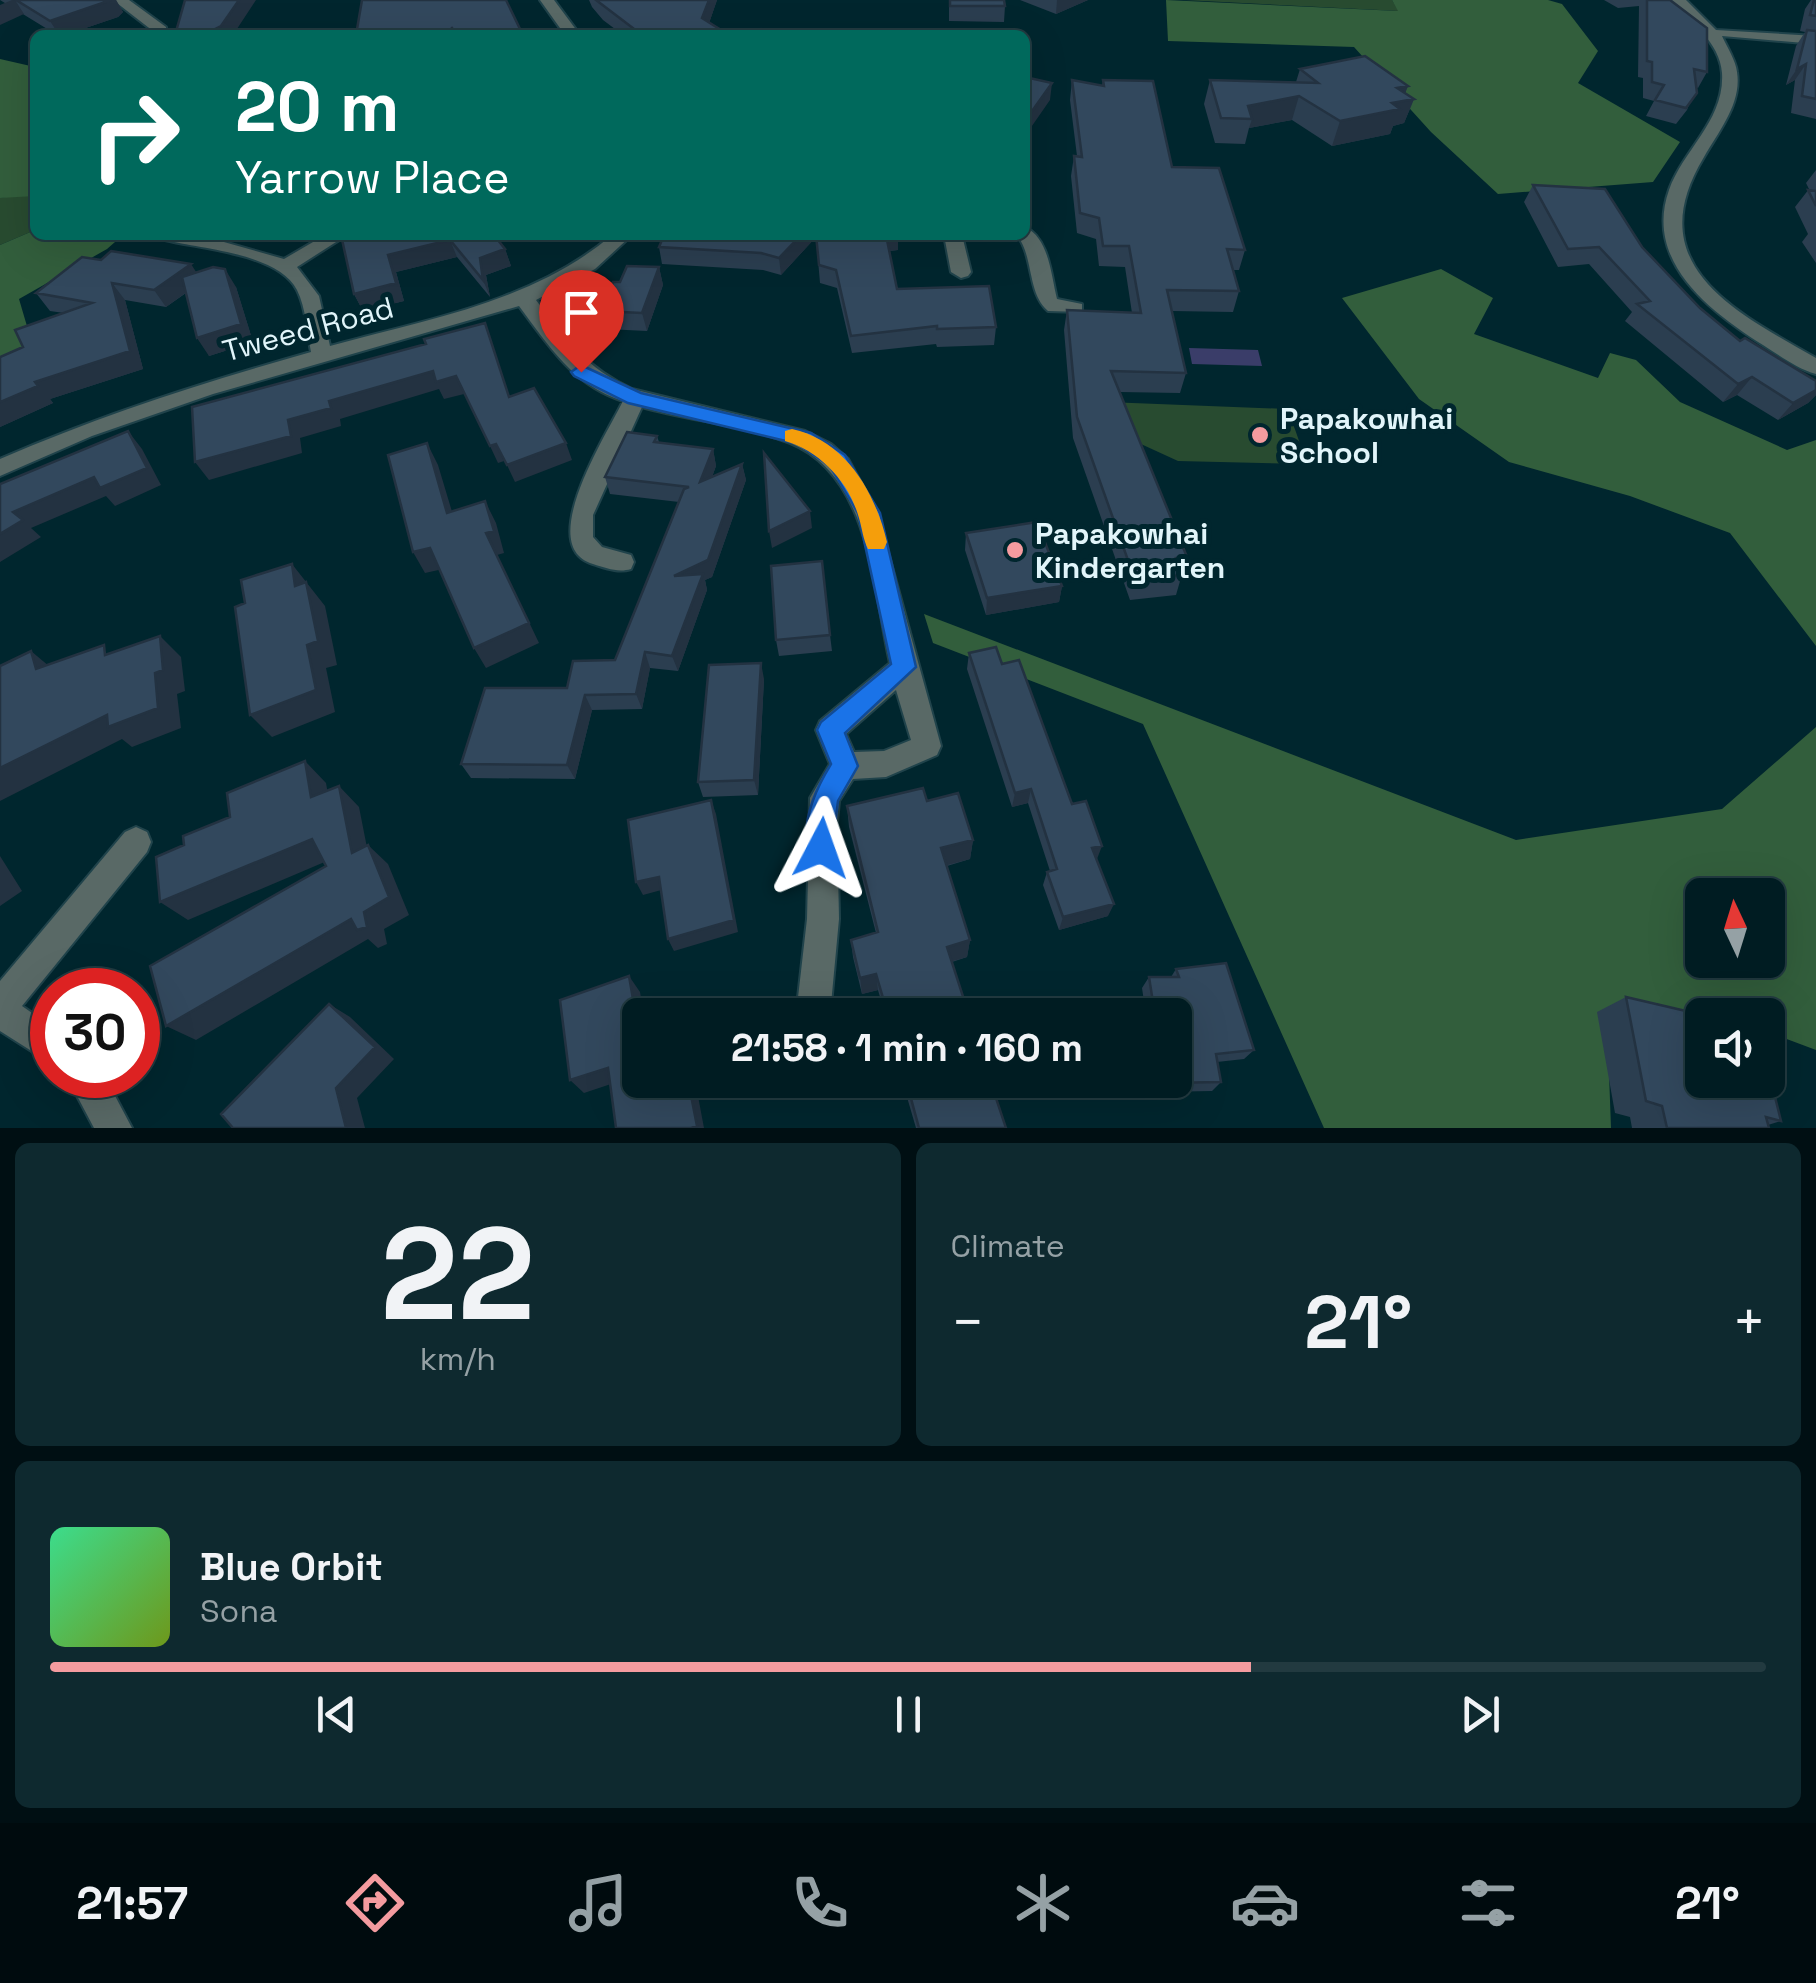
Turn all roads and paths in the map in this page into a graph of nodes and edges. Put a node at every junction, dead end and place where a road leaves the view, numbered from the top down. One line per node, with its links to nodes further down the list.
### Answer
1 (120, 0): 5 (street)
2 (572, 0): 4 (street)
3 (1678, 0): 7 (street)
4 (548, 2): 6 (street)
5 (160, 30)
6 (569, 30)
7 (1722, 32): 8 (street); 19 (street)
8 (1816, 40)
9 (1030, 239): 17 (street)
10 (189, 240): 14 (street)
11 (329, 240): 14 (street)
12 (617, 240): 16 (street, Tweed Road)
13 (954, 240): 15 (street)
14 (285, 266): 18 (street)
15 (962, 272)
16 (524, 298): 18 (street, Tweed Road); 20 (street)
17 (1075, 308)
18 (322, 356): 21 (street, Tweed Road)
19 (1816, 367)
20 (635, 398): 22 (street); 23 (street)
21 (0, 468)
22 (622, 562)
23 (904, 667): 24 (street); 24 (street)
24 (845, 766): 26 (street)
25 (136, 842): 27 (street)
26 (815, 998)
27 (0, 1009): 28 (street)
28 (30, 1031)
29 (97, 1098): 30 (street)
30 (114, 1128)

